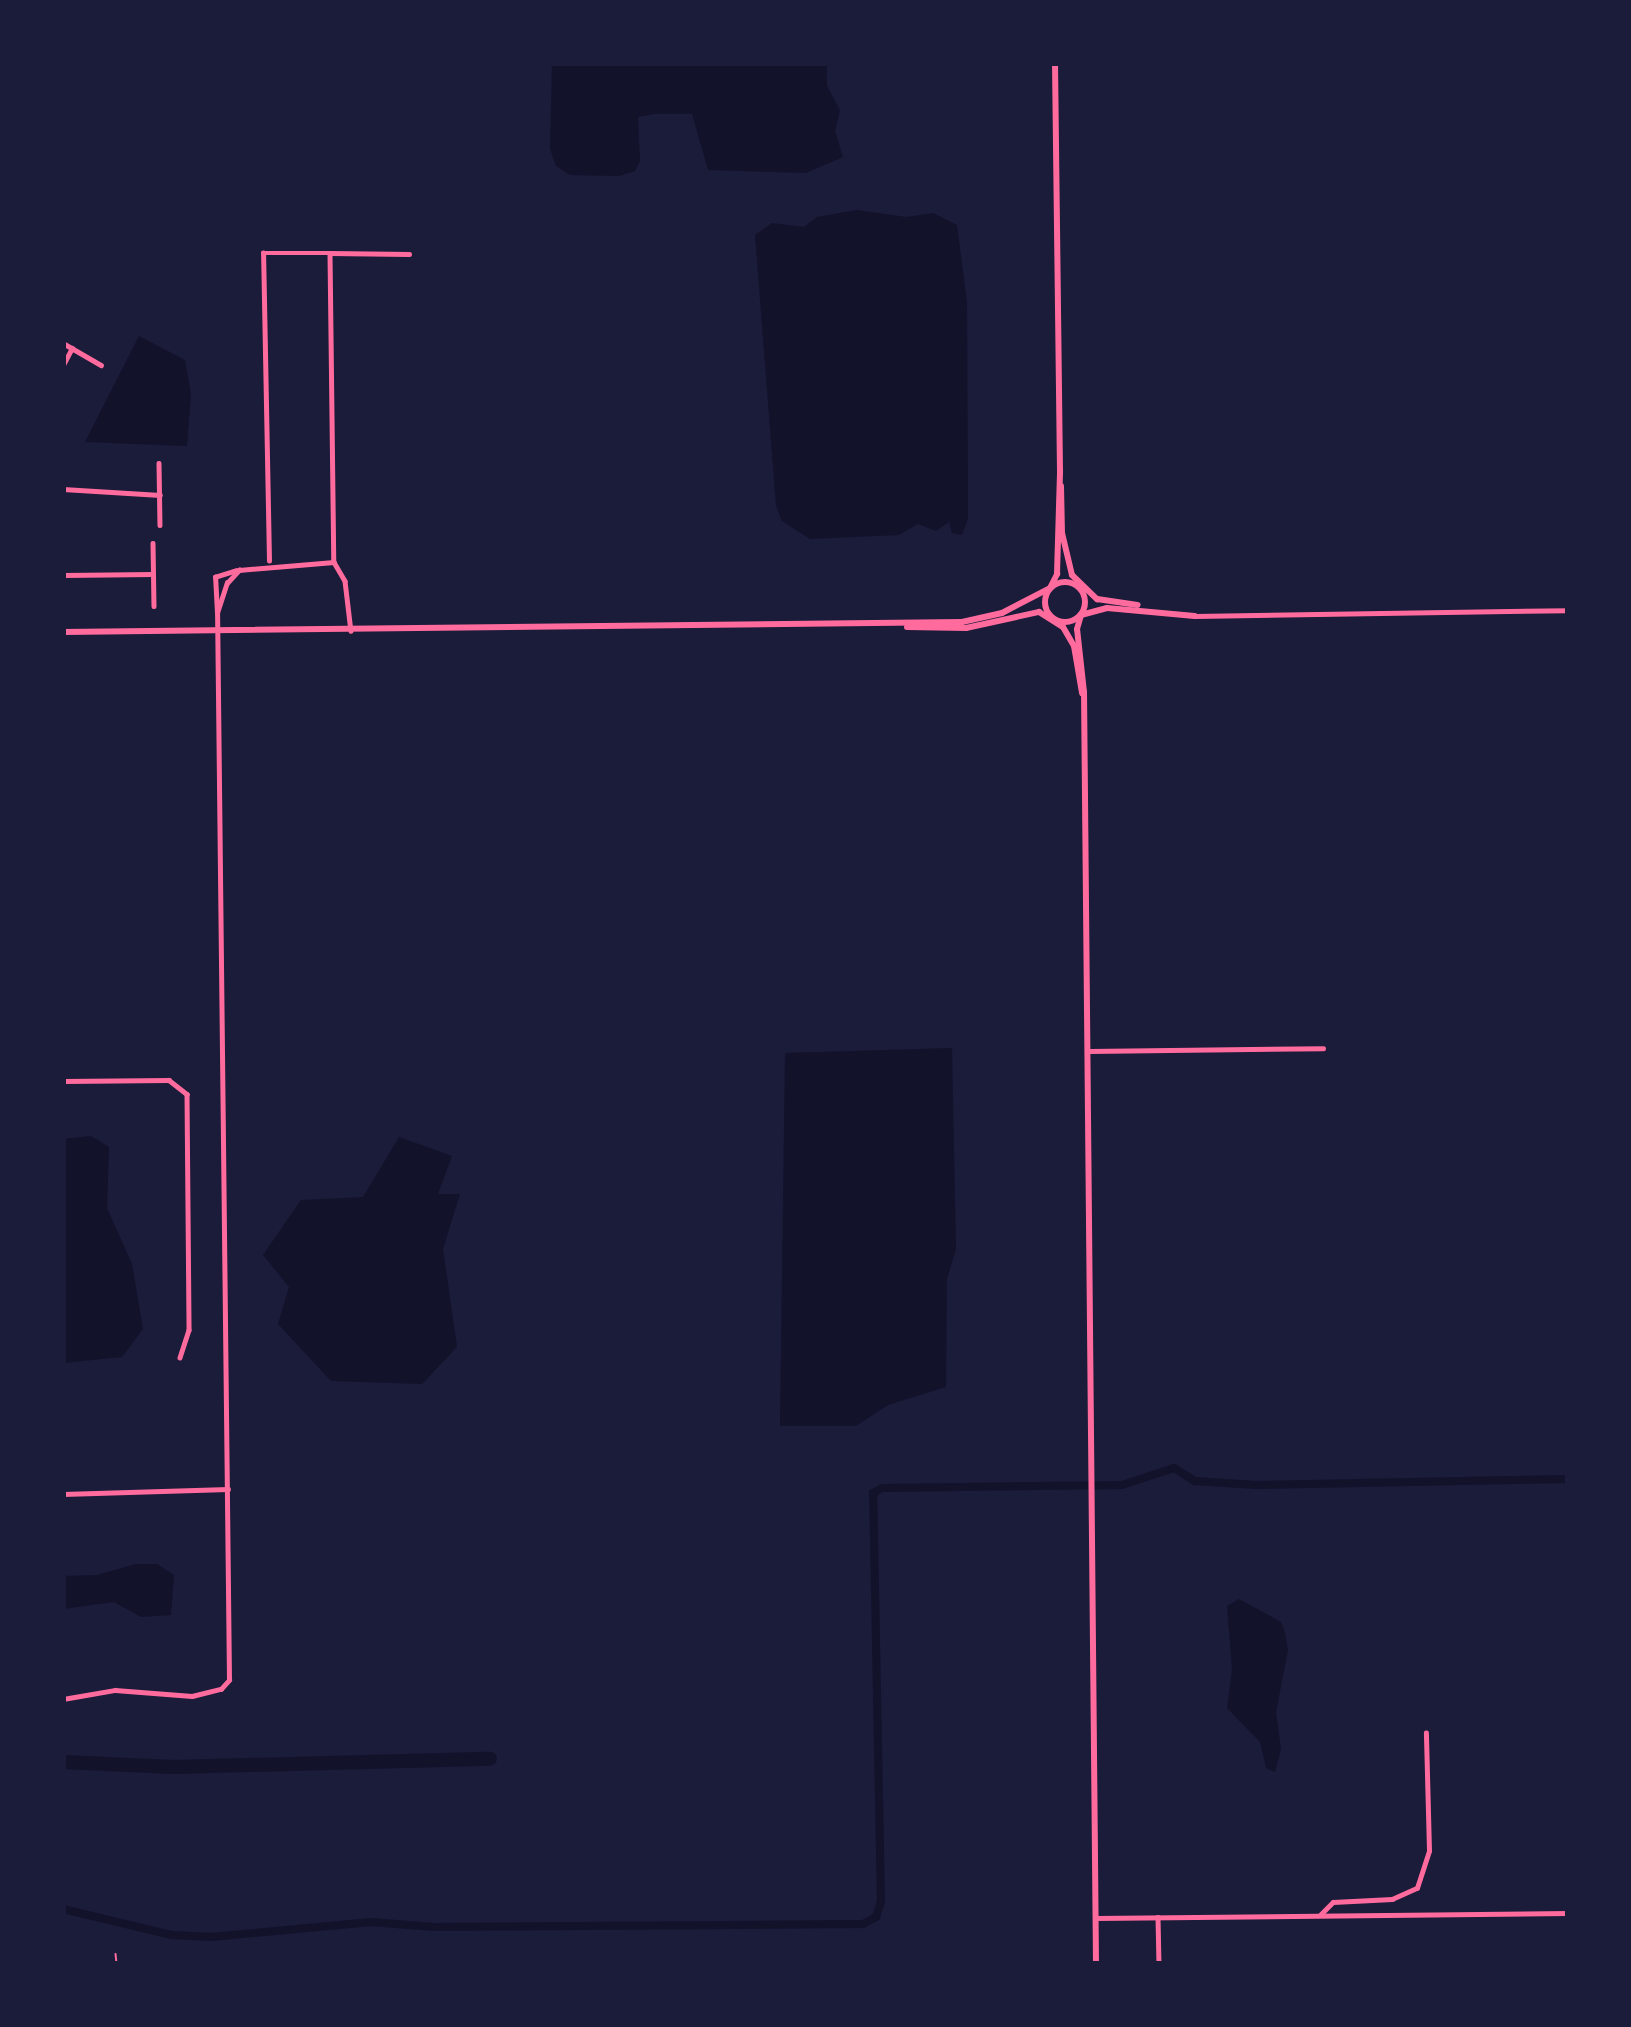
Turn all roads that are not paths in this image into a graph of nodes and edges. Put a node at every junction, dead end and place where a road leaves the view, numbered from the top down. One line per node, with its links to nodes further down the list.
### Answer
1 (1055, 63): 9 (street)
2 (330, 253): 3 (street); 14 (street); 15 (street)
3 (409, 254)
4 (63, 343): 5 (street)
5 (73, 348): 6 (street); 7 (street)
6 (63, 365)
7 (101, 365)
8 (159, 463): 11 (street)
9 (1060, 470): 21 (street); 22 (street)
10 (63, 489): 11 (street)
11 (160, 494): 12 (street)
12 (160, 525)
13 (153, 543): 18 (street)
14 (334, 562): 15 (street); 33 (street)
15 (269, 564): 16 (street)
16 (239, 570): 17 (street); 20 (street)
17 (223, 571): 20 (street); 26 (street)
18 (153, 574): 19 (street); 23 (street)
19 (63, 575)
20 (231, 579): 26 (street)
21 (1049, 588): 22 (street); 29 (street); 30 (street)
22 (1082, 591): 24 (street); 27 (street)
23 (154, 606)
24 (1148, 610): 27 (street); 28 (street)
25 (1568, 610): 28 (street)
26 (217, 613): 32 (street)
27 (1081, 615): 29 (street); 34 (street)
28 (1195, 616)
29 (1053, 618): 30 (street); 34 (street)
30 (861, 624): 33 (street)
31 (63, 632): 32 (street)
32 (216, 632): 33 (street); 39 (street)
33 (351, 632)
34 (1084, 696): 36 (street)
35 (1323, 1048): 36 (street)
36 (1087, 1051): 46 (street)
37 (63, 1082): 38 (street)
38 (180, 1358)
39 (228, 1489): 40 (street); 41 (street)
40 (63, 1494)
41 (63, 1699)
42 (1426, 1733): 44 (street)
43 (1568, 1912): 44 (street)
44 (1320, 1915): 45 (street)
45 (1158, 1917): 46 (street); 48 (street)
46 (1095, 1918): 47 (street)
47 (1096, 1964)
48 (1159, 1964)

